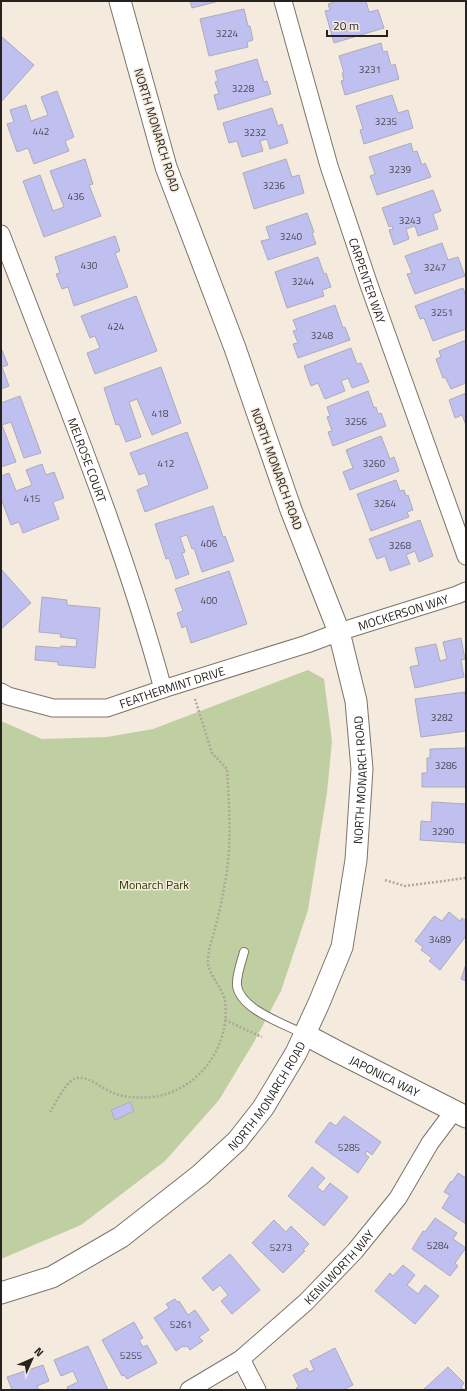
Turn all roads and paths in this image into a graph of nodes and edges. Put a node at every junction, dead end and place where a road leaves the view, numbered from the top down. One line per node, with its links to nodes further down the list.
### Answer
1 (120, 1): 6 (street, NORTH MONARCH ROAD)
2 (283, 1): 4 (street, CARPENTER WAY)
3 (1, 234): 8 (street, MELROSE COURT)
4 (466, 556)
5 (466, 591): 6 (street, MOCKERSON WAY)
6 (339, 632): 7 (street, FEATHERMINT DRIVE); 14 (street, NORTH MONARCH ROAD)
7 (189, 681): 8 (street, FEATHERMINT DRIVE); 13 (path)
8 (163, 689): 9 (street, FEATHERMINT DRIVE)
9 (1, 692)
10 (466, 878): 11 (path)
11 (385, 880)
12 (244, 952): 14 (lane)
13 (225, 1020): 15 (path); 16 (path)
14 (304, 1034): 17 (street, JAPONICA WAY); 18 (street, NORTH MONARCH ROAD)
15 (262, 1037)
16 (50, 1112)
17 (460, 1114): 19 (street, KENILWORTH WAY)
18 (1, 1293)
19 (241, 1359): 20 (street, KENILWORTH WAY); 21 (street)
20 (189, 1390)
21 (257, 1390)

